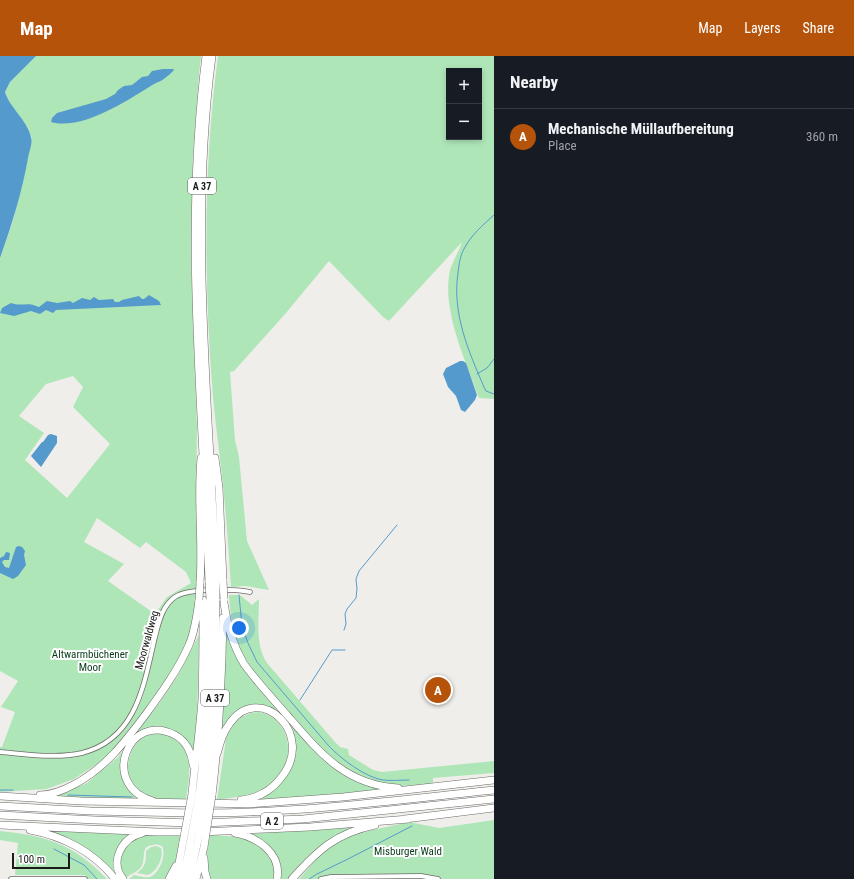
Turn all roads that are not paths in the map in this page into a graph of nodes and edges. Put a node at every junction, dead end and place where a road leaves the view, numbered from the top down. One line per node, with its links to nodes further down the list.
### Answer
1 (206, 56): 3 (highway, A 37)
2 (212, 56): 4 (highway, A 37)
3 (202, 432): 4 (highway, A 37); 4 (highway)
4 (210, 582): 6 (highway); 6 (highway, bridge)
5 (250, 592): 7 (street, Moorwaldweg)
6 (212, 600): 8 (highway); 10 (highway); 11 (highway); 13 (highway, A 37); 14 (highway)
7 (0, 752)
8 (217, 754): 13 (highway); 18 (highway)
9 (494, 780): 11 (highway)
10 (193, 785): 13 (highway); 16 (highway)
11 (426, 788): 18 (highway)
12 (494, 790): 21 (highway, A 2)
13 (202, 795): 28 (highway, bridge); 28 (highway, A 37, bridge)
14 (0, 796): 16 (highway)
15 (494, 799): 22 (highway, A 2)
16 (161, 803): 17 (highway)
17 (187, 803): 18 (highway); 21 (highway)
18 (216, 803)
19 (0, 806): 21 (highway, A 2)
20 (494, 808): 23 (highway)
21 (91, 811)
22 (0, 815)
23 (408, 818): 27 (highway); 40 (highway)
24 (0, 825): 25 (highway)
25 (8, 825): 26 (highway); 31 (highway)
26 (157, 832): 27 (highway); 32 (highway)
27 (217, 832): 39 (highway)
28 (191, 845): 33 (highway); 34 (highway); 35 (highway, A 37); 36 (highway, A 37); 37 (highway); 38 (highway)
29 (11, 879): 30 (street)
30 (85, 879)
31 (115, 879)
32 (123, 879)
33 (169, 879)
34 (176, 879)
35 (183, 879)
36 (189, 879)
37 (196, 879)
38 (207, 879)
39 (277, 879)
40 (292, 879)
41 (321, 879): 42 (street)
42 (438, 879)

